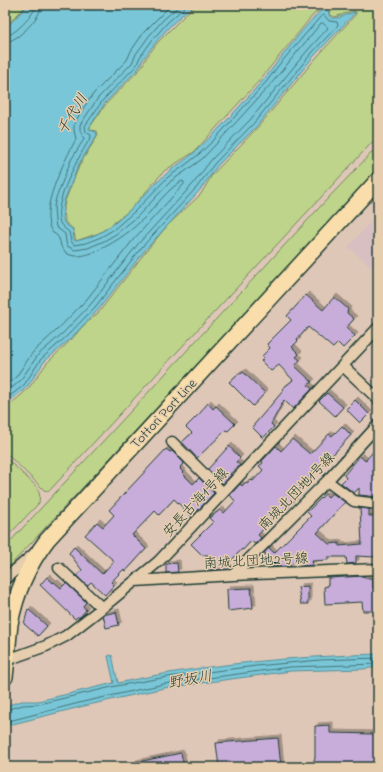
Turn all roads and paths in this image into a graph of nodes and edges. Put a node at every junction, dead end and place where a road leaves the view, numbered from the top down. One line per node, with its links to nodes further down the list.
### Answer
1 (378, 180): 10 (main road, Tottori Port Line)
2 (378, 328): 3 (street, 安長古海1号線)
3 (342, 366): 4 (street); 8 (street, 安長古海1号線)
4 (378, 399)
5 (378, 426): 7 (street, 南城北団地1号線)
6 (172, 442): 8 (street)
7 (327, 481): 9 (street); 13 (street, 南城北団地1号線)
8 (223, 493): 15 (street, 安長古海1号線)
9 (378, 504)
10 (40, 549): 14 (street); 17 (main road, Tottori Port Line)
11 (59, 568): 16 (street)
12 (378, 569): 13 (street, 南城北団地2号線)
13 (233, 575): 15 (street, 南城北団地2号線)
14 (5, 580)
15 (135, 581): 16 (street, 安長古海1号線)
16 (102, 608): 17 (street, 安長古海1号線)
17 (6, 667): 18 (main road, Tottori Port Line)
18 (5, 677)

